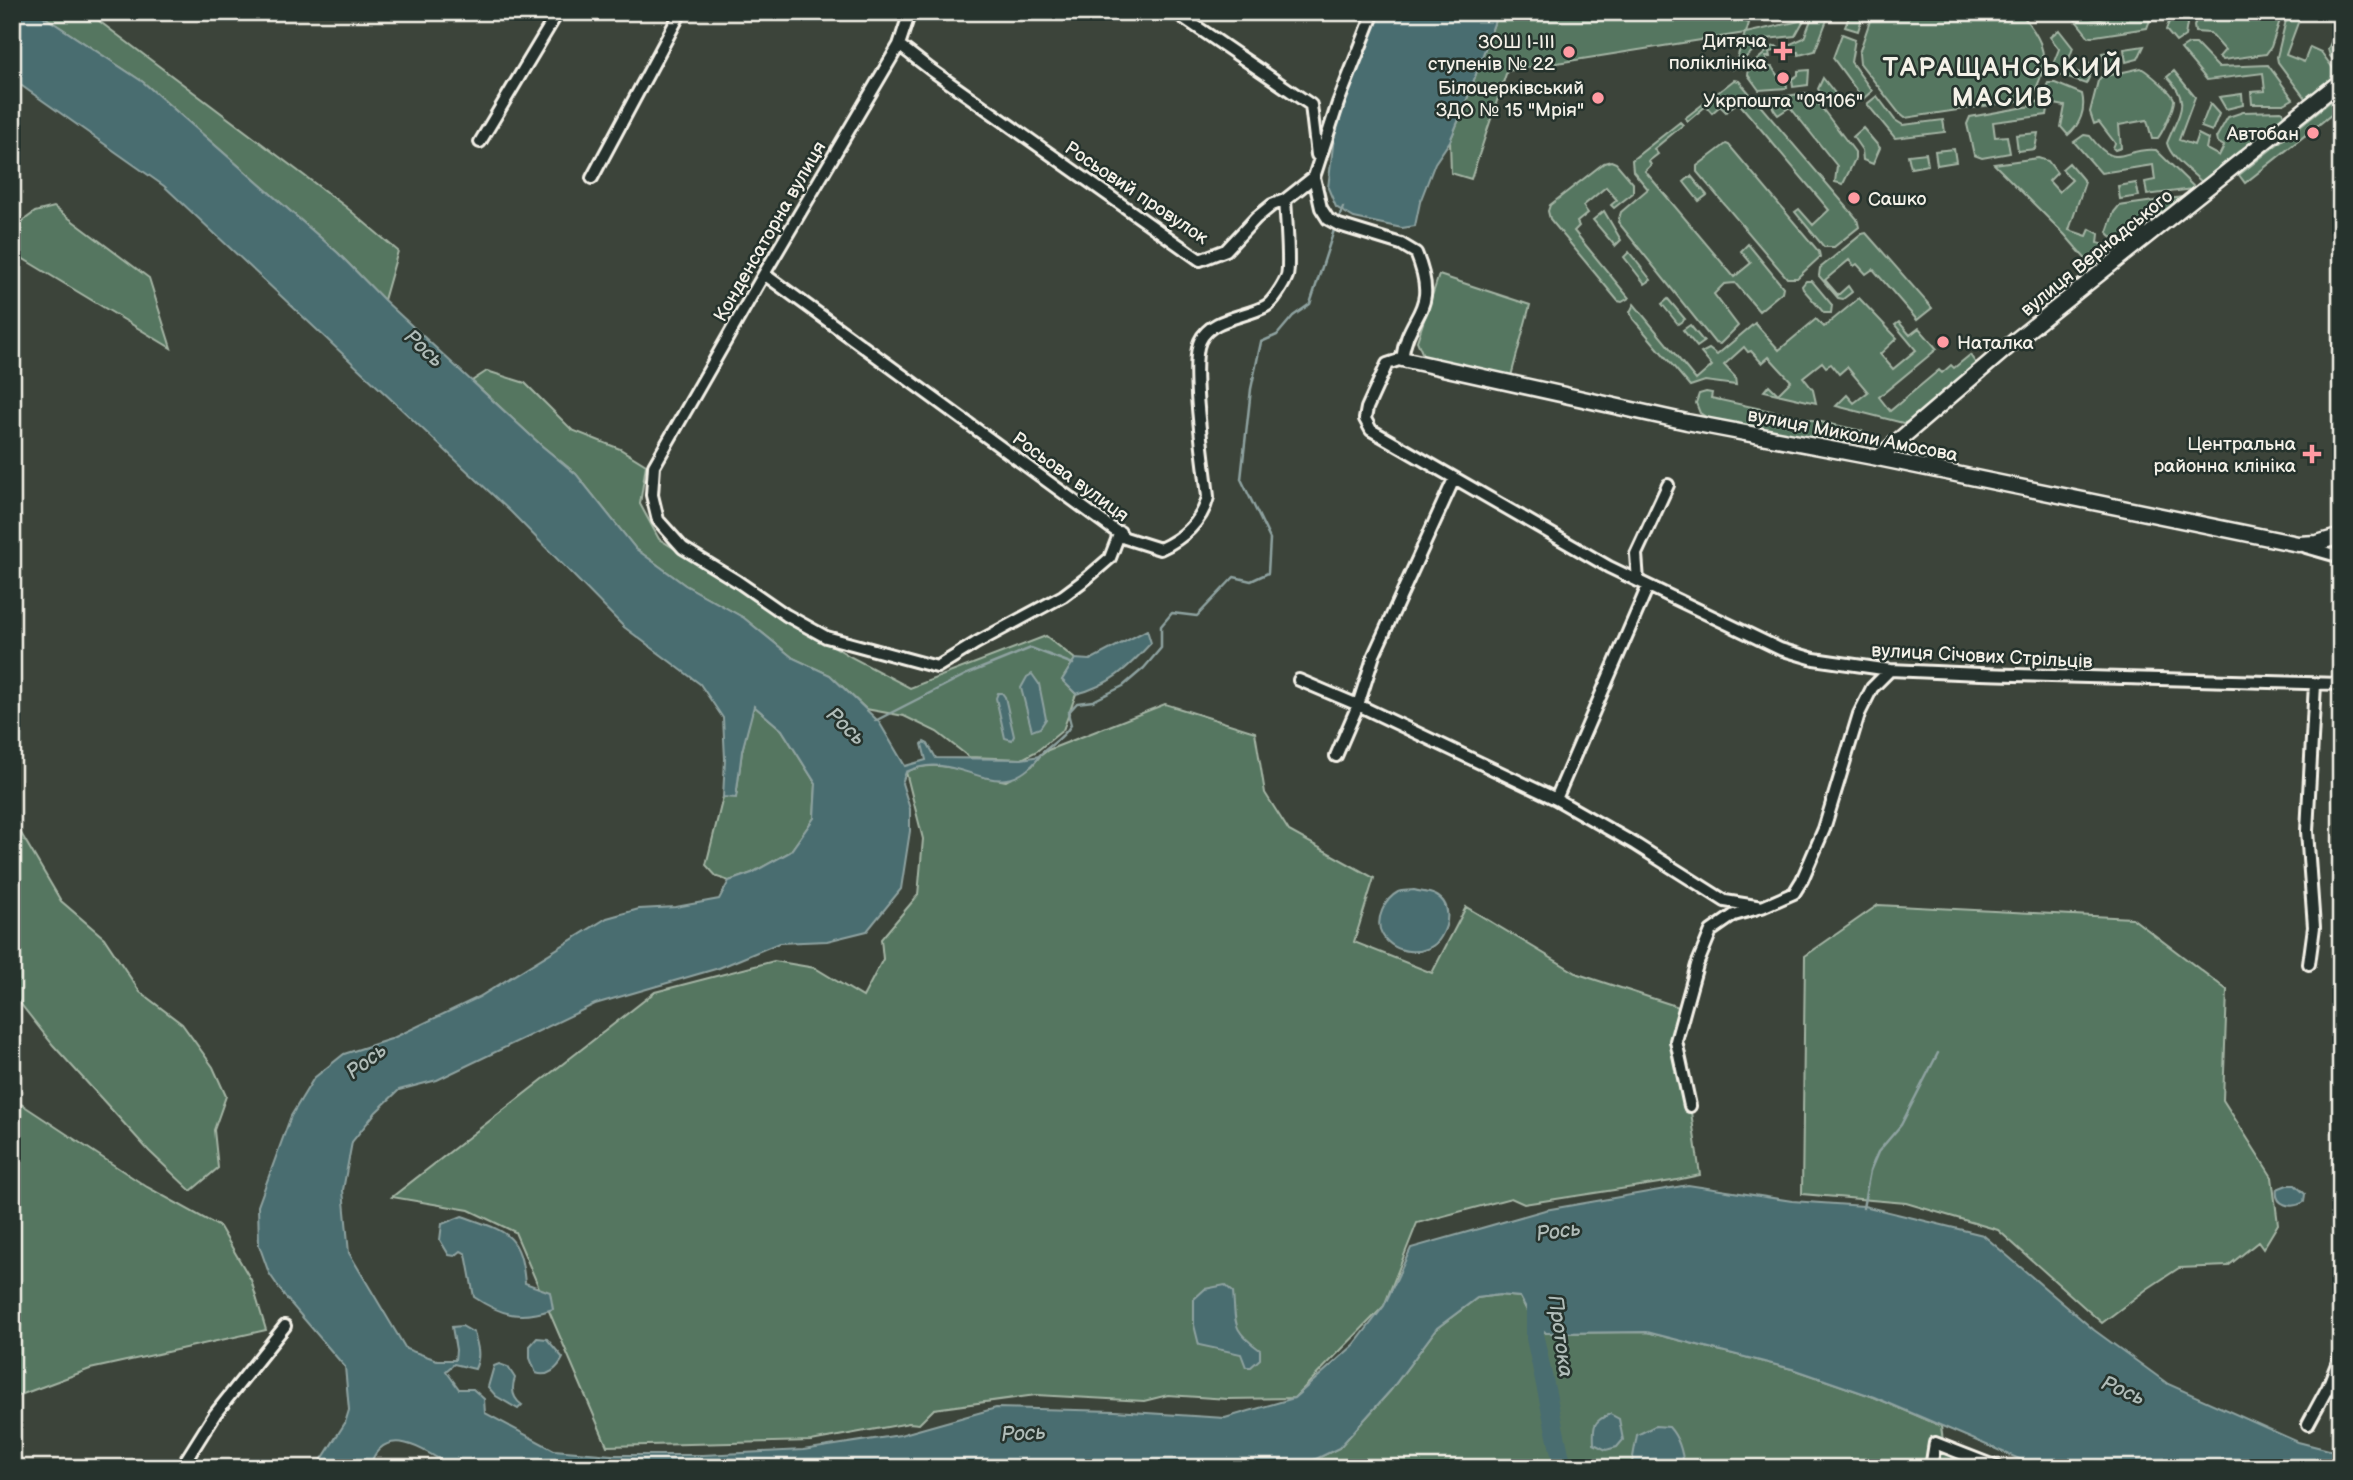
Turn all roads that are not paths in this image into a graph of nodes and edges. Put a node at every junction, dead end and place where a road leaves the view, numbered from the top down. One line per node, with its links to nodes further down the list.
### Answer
1 (558, 12): 8 (street)
2 (681, 12): 11 (street)
3 (910, 12): 6 (street, Конденсаторна вулиця)
4 (1175, 12): 9 (street)
5 (1374, 12): 9 (street)
6 (899, 45): 12 (street, Росьовий провулок); 13 (street, Конденсаторна вулиця)
7 (2341, 81): 15 (street, вулиця Вернадського)
8 (480, 142)
9 (1318, 161): 10 (street)
10 (1314, 177): 12 (street, Росьовий провулок); 14 (street)
11 (592, 178)
12 (1285, 200): 18 (street, Росьова вулиця)
13 (764, 274): 18 (street, Росьова вулиця); 18 (street, Конденсаторна вулиця)
14 (1402, 359): 15 (street, вулиця Миколи Амосова); 16 (street, вулиця Січових Стрільців)
15 (1878, 458): 20 (street, вулиця Миколи Амосова)
16 (1454, 479): 22 (street, вулиця Січових Стрільців); 27 (street)
17 (1668, 485): 22 (street)
18 (1119, 532)
19 (2341, 536): 20 (street, вулиця Миколи Амосова)
20 (2298, 544): 21 (street, вулиця Миколи Амосова)
21 (2341, 556)
22 (1643, 583): 23 (street, вулиця Січових Стрільців); 29 (street)
23 (1890, 670): 25 (street, вулиця Січових Стрільців); 30 (street)
24 (1299, 680): 27 (street)
25 (2315, 684): 26 (street, вулиця Січових Стрільців); 31 (street)
26 (2341, 684)
27 (1358, 705): 28 (street); 29 (street)
28 (1336, 756)
29 (1556, 799): 30 (street)
30 (1762, 906): 32 (street)
31 (2309, 964)
32 (1690, 1106)
33 (285, 1326): 36 (street)
34 (2341, 1353): 35 (street)
35 (2308, 1424)
36 (181, 1468)
37 (1931, 1468): 38 (street)
38 (1999, 1468)

